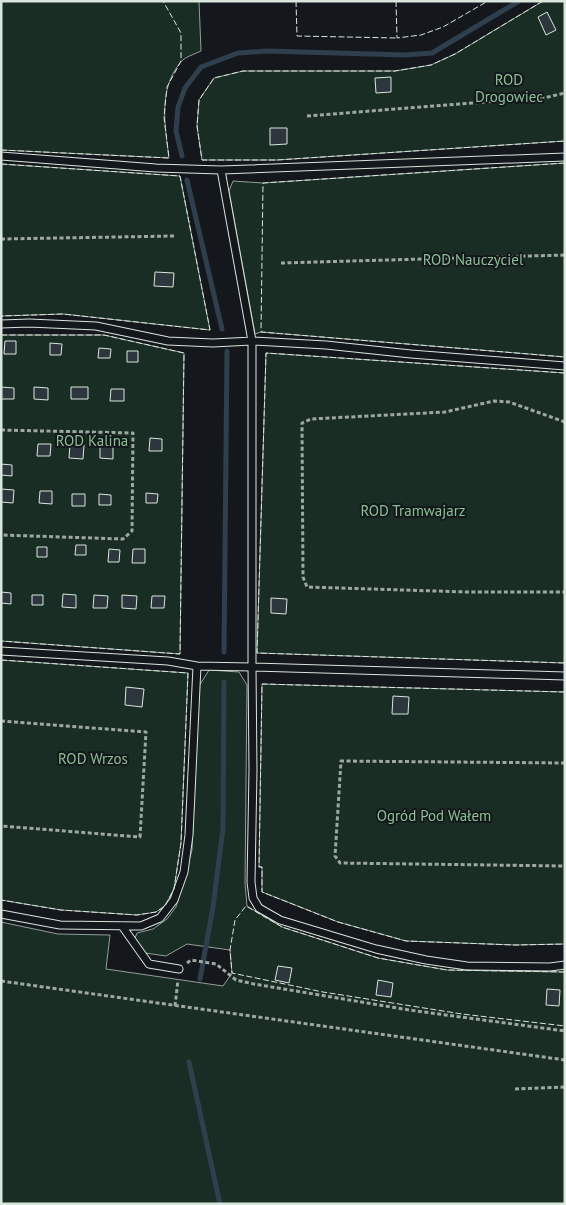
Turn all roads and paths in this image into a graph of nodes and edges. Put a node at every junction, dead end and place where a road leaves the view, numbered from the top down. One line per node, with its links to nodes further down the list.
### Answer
1 (565, 93): 2 (path)
2 (307, 116)
3 (1, 156): 5 (lane)
4 (565, 157): 5 (lane)
5 (221, 170): 11 (lane)
6 (174, 236): 7 (path)
7 (1, 239)
8 (565, 255): 9 (path)
9 (281, 263)
10 (1, 324): 11 (lane)
11 (252, 341): 12 (lane); 19 (lane)
12 (565, 366)
13 (565, 422): 16 (path)
14 (1, 430): 15 (path)
15 (1, 535)
16 (565, 592)
17 (1, 651): 18 (lane)
18 (198, 666): 19 (lane); 26 (lane)
19 (252, 667): 20 (lane); 28 (lane)
20 (565, 676)
21 (1, 721): 23 (path)
22 (565, 763): 24 (path)
23 (1, 826)
24 (565, 866)
25 (1, 914): 26 (lane)
26 (122, 926): 29 (lane)
27 (192, 960): 33 (path)
28 (565, 965)
29 (179, 969)
30 (178, 979): 32 (path)
31 (1, 982): 32 (path)
32 (175, 1006): 34 (path)
33 (565, 1031)
34 (565, 1060)
35 (565, 1087): 36 (path)
36 (515, 1089)

